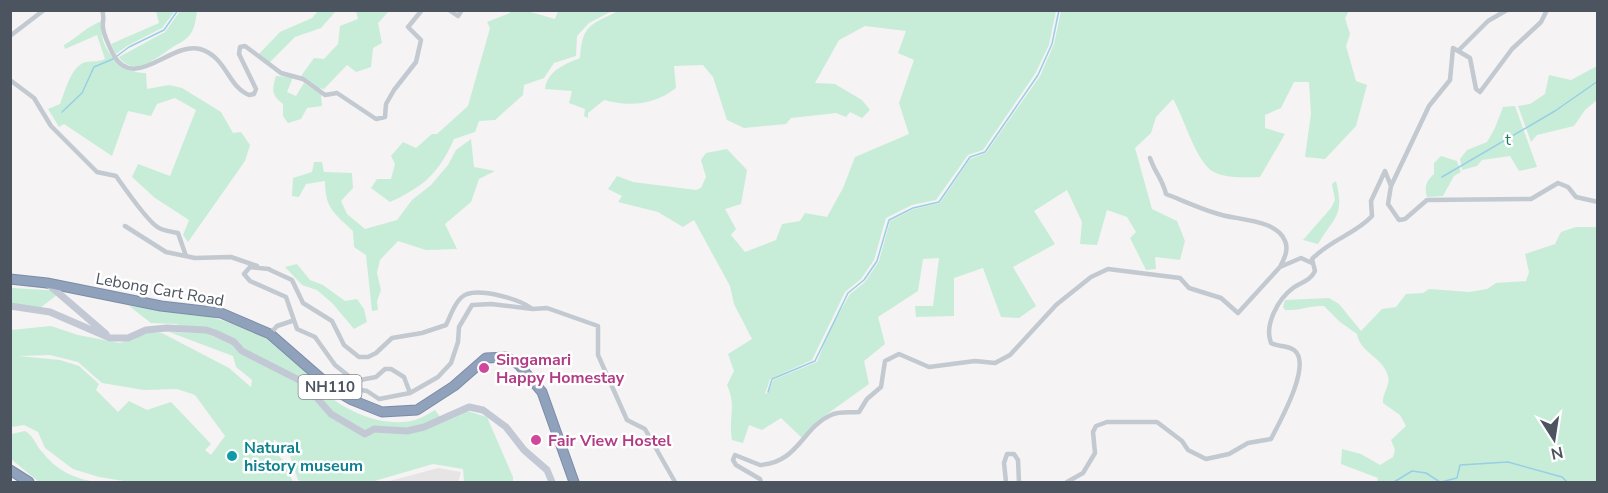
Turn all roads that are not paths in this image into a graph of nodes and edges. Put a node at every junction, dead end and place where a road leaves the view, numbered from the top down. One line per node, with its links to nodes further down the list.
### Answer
1 (44, 10): 8 (street)
2 (102, 10): 3 (street)
3 (422, 10)
4 (449, 10): 5 (street)
5 (462, 10)
6 (1507, 10): 9 (street)
7 (1547, 10): 9 (street)
8 (10, 36)
9 (1459, 50): 12 (street)
10 (10, 80): 15 (street)
11 (1150, 158): 17 (street)
12 (1391, 186): 13 (street); 16 (street)
13 (1598, 202)
14 (125, 226): 15 (street)
15 (186, 256): 18 (street)
16 (1312, 263): 17 (street); 36 (street)
17 (1280, 267): 33 (street)
18 (269, 269): 22 (street); 23 (street)
19 (10, 279): 20 (highway, Lebong Cart Road / NH110)
20 (47, 283): 24 (highway, Lebong Cart Road / NH110); 25 (main road)
21 (10, 306): 25 (main road)
22 (533, 309): 26 (street); 32 (street)
23 (292, 321): 24 (street); 26 (street)
24 (270, 334): 27 (highway, Lebong Cart Road / NH110)
25 (110, 338): 30 (main road)
26 (410, 393): 27 (street)
27 (352, 400): 31 (highway, Lebong Cart Road / NH110)
28 (10, 470): 29 (highway)
29 (29, 483)
30 (552, 483)
31 (574, 483)
32 (675, 483)
33 (761, 483)
34 (1006, 483): 35 (street)
35 (1019, 483)
36 (1067, 483)

